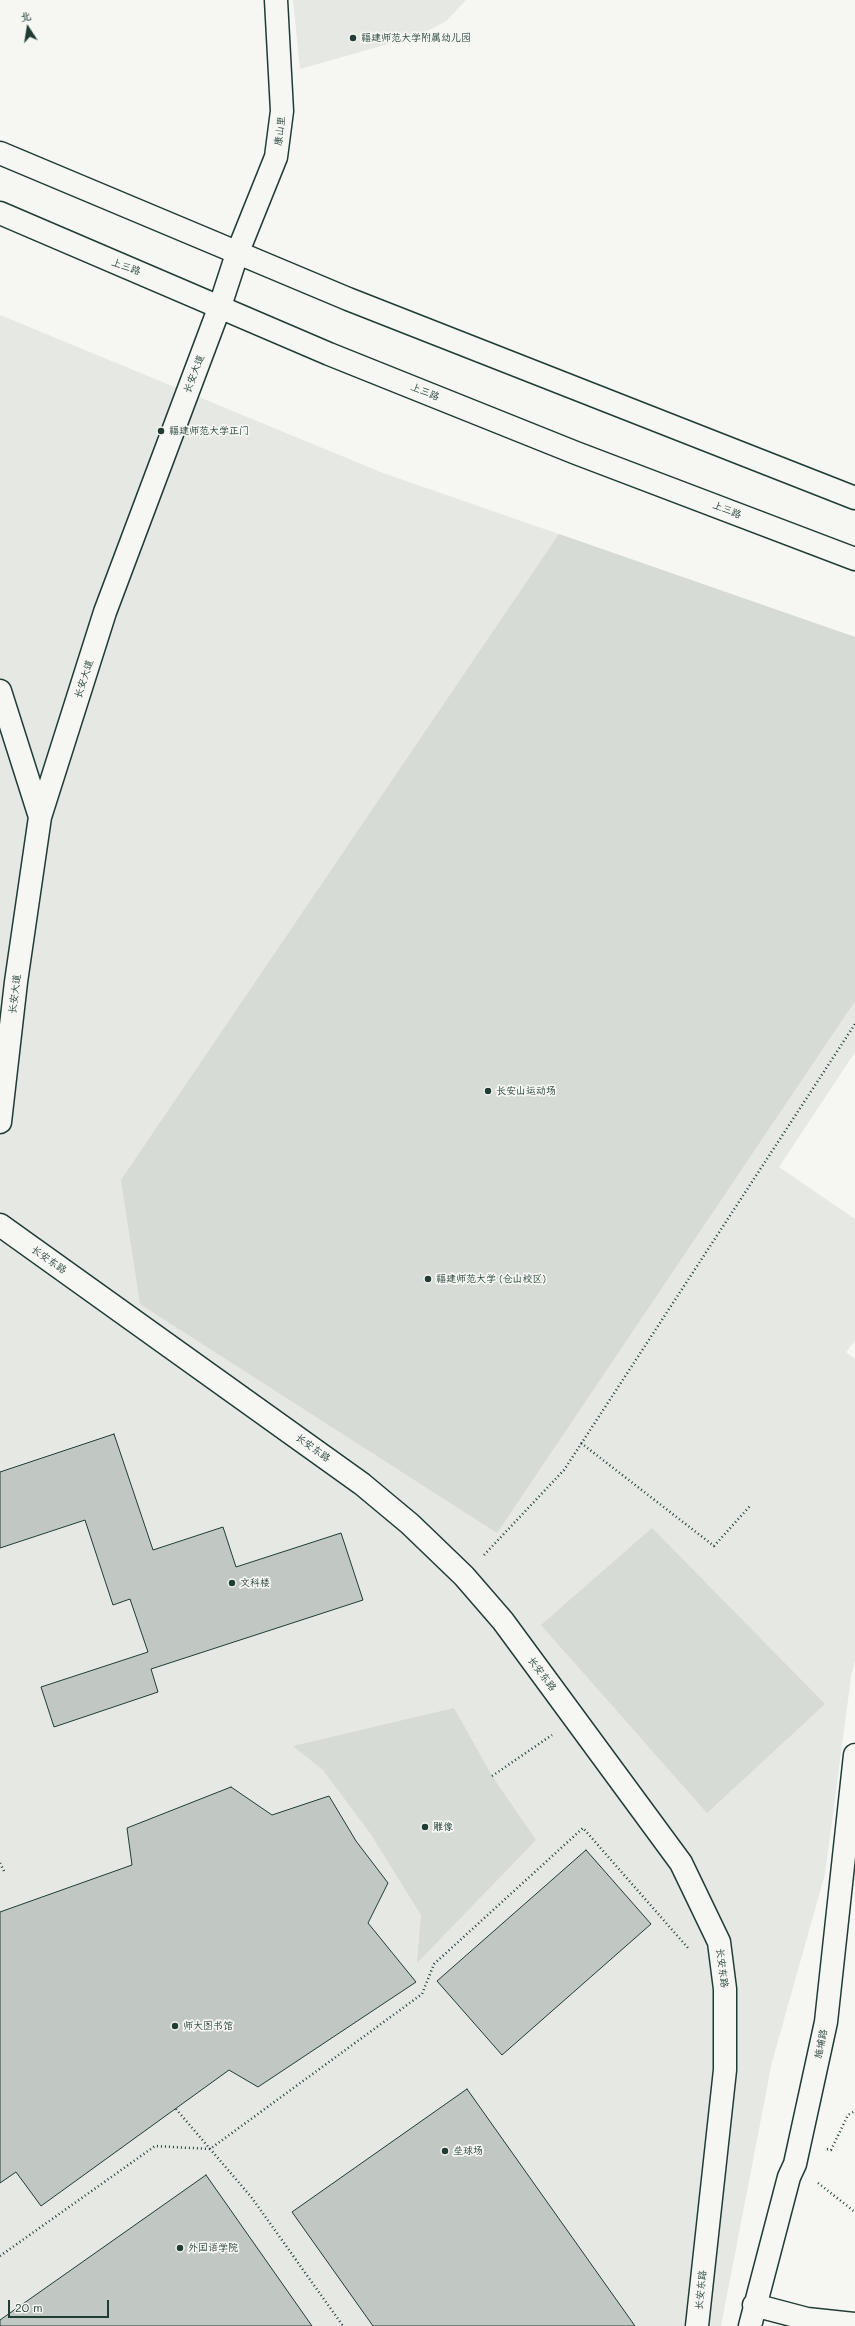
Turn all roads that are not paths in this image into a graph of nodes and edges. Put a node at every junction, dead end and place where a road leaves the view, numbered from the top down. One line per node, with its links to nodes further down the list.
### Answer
1 (276, 0): 4 (street, 康山里)
2 (0, 153): 4 (street)
3 (0, 213): 5 (street, 上三路)
4 (237, 254): 5 (street, 长安大道); 6 (street)
5 (220, 306): 7 (street, 上三路); 9 (street, 长安大道)
6 (855, 498)
7 (855, 559)
8 (0, 691): 9 (street)
9 (40, 817): 10 (street, 长安大道)
10 (8, 977): 11 (street, 长安大道)
11 (0, 1122)
12 (0, 1225): 16 (street, 长安东路)
13 (855, 1754): 14 (street, 施埔路)
14 (754, 2305): 15 (street); 17 (street, 施埔路)
15 (855, 2324)
16 (697, 2326)
17 (750, 2326)

